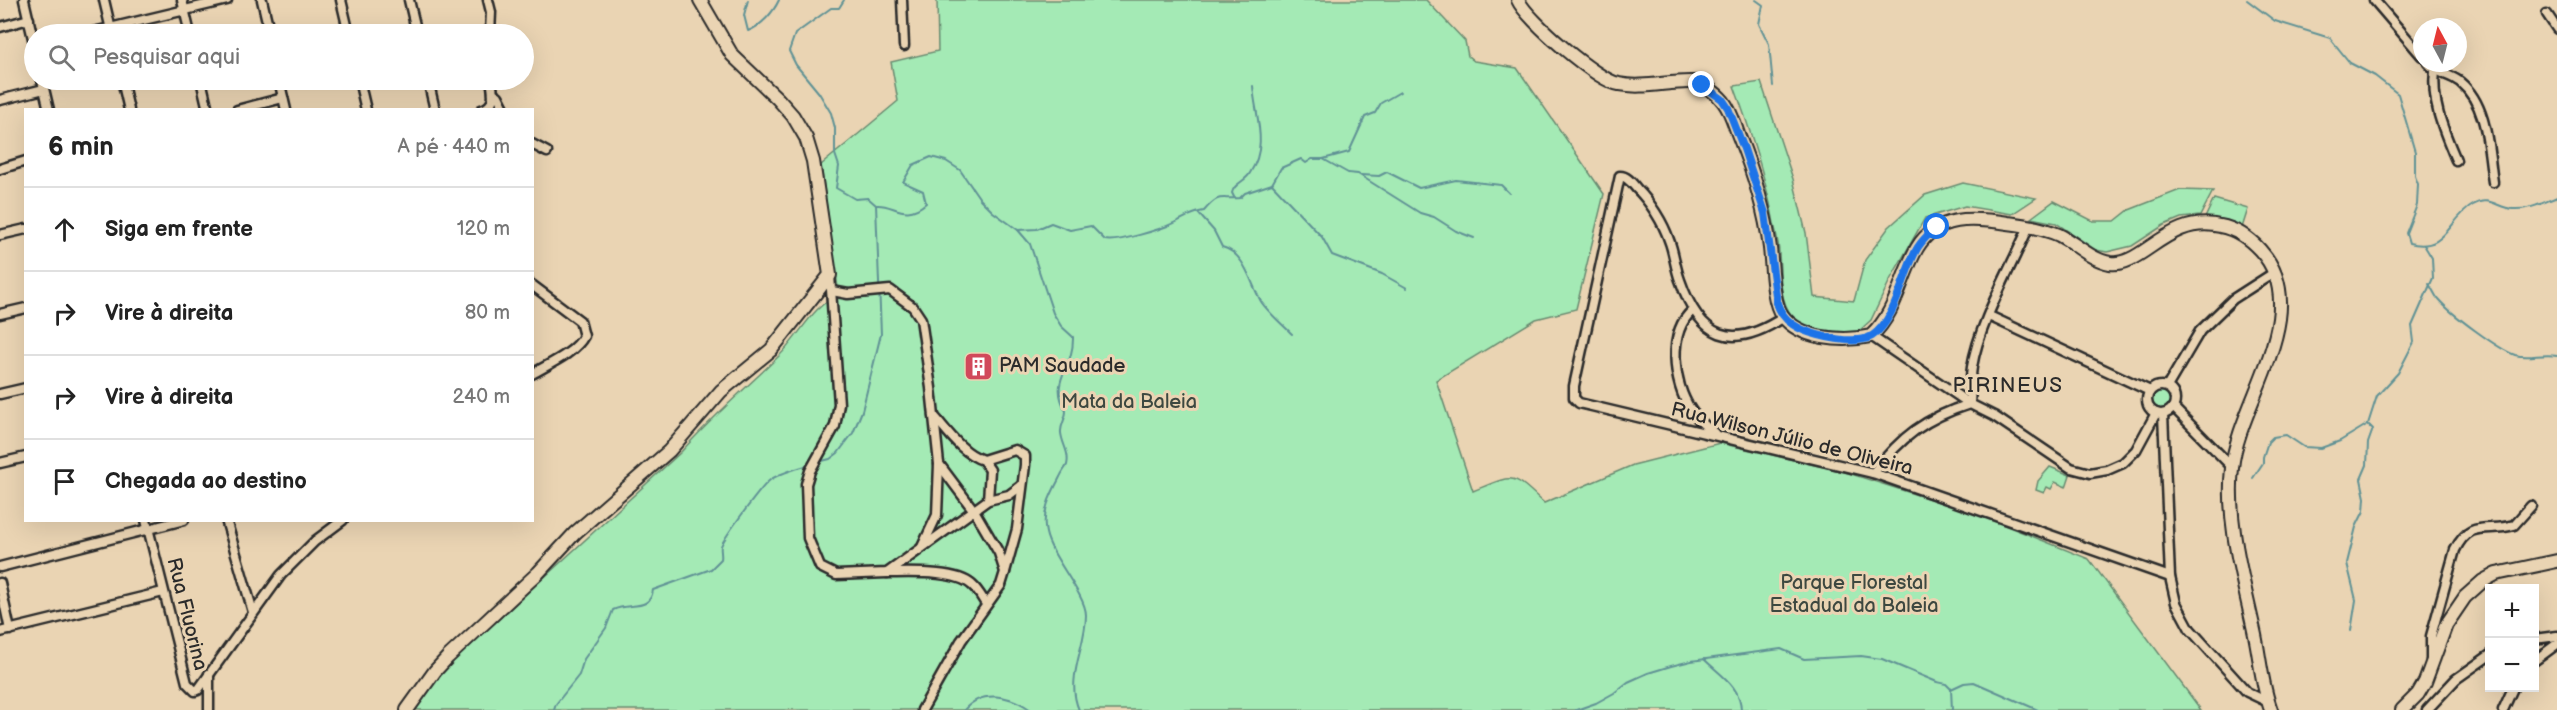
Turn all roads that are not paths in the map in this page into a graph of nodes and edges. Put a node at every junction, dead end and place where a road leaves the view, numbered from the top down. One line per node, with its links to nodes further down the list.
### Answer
1 (24, 0): 15 (street)
2 (104, 0): 17 (street)
3 (182, 0): 13 (street)
4 (226, 0): 13 (street)
5 (262, 0): 20 (street)
6 (341, 0): 21 (street)
7 (409, 0): 22 (street)
8 (488, 0): 23 (street)
9 (700, 0): 60 (street)
10 (902, 0): 26 (street)
11 (1518, 0): 67 (street)
12 (2374, 0): 27 (street)
13 (184, 10): 18 (street); 19 (street)
14 (2547, 14): 25 (street)
15 (29, 20): 16 (street); 24 (street)
16 (30, 24)
17 (109, 24)
18 (138, 24)
19 (188, 24)
20 (268, 24)
21 (347, 24)
22 (415, 24)
23 (490, 24)
24 (0, 27)
25 (2557, 29)
26 (904, 46)
27 (2413, 46)
28 (2435, 72): 52 (street)
29 (2437, 72): 55 (street)
30 (41, 90): 40 (street)
31 (45, 90): 41 (street)
32 (124, 90): 42 (street)
33 (203, 90): 43 (street)
34 (281, 90): 39 (street)
35 (361, 90): 46 (street)
36 (430, 90): 47 (street)
37 (493, 90): 38 (street)
38 (493, 93): 48 (street); 49 (street)
39 (283, 98): 44 (street); 45 (street)
40 (0, 100)
41 (49, 108)
42 (129, 108)
43 (208, 108)
44 (245, 108)
45 (286, 108)
46 (366, 108)
47 (435, 108)
48 (486, 108)
49 (504, 108)
50 (534, 145): 51 (street)
51 (547, 152)
52 (2456, 160)
53 (24, 162): 54 (street)
54 (0, 169)
55 (2493, 182)
56 (2029, 226): 59 (street); 66 (street); 68 (street)
57 (24, 229): 58 (street)
58 (0, 235)
59 (2275, 272): 70 (street); 83 (street)
60 (830, 275): 62 (street); 115 (street)
61 (534, 286): 69 (street)
62 (832, 291): 77 (street); 97 (street)
63 (24, 308): 65 (street)
64 (1692, 310): 67 (street); 78 (street); 78 (street, Rua Wilson Júlio de Oliveira)
65 (0, 314)
66 (1989, 316): 72 (street); 74 (street)
67 (1784, 317): 68 (street)
68 (1871, 336): 74 (street)
69 (534, 373)
70 (2167, 387): 72 (street); 75 (street)
71 (24, 388): 73 (street)
72 (2150, 391): 76 (street)
73 (0, 394)
74 (1970, 404): 76 (street); 84 (street)
75 (2173, 407): 76 (street); 83 (street)
76 (2160, 413): 98 (street)
77 (934, 416): 80 (street); 82 (street)
78 (1718, 436): 84 (street, Rua Wilson Júlio de Oliveira)
79 (24, 457): 81 (street)
80 (983, 460): 85 (street); 86 (street)
81 (0, 463)
82 (939, 464): 88 (street); 93 (street)
83 (2232, 467): 113 (street)
84 (1873, 473): 98 (street, Rua Wilson Júlio de Oliveira)
85 (1021, 486): 86 (street); 96 (street)
86 (988, 500): 88 (street)
87 (2531, 507): 110 (street)
88 (975, 512): 93 (street); 96 (street)
89 (169, 522): 92 (street)
90 (227, 522): 102 (street)
91 (340, 522): 102 (street)
92 (147, 525): 95 (street); 100 (street, Rua Fluorina)
93 (921, 548): 97 (street)
94 (2557, 561): 110 (street)
95 (0, 567)
96 (1005, 572): 101 (street)
97 (887, 573): 101 (street)
98 (2170, 577): 113 (street)
99 (0, 583): 103 (street)
100 (163, 592): 103 (street); 111 (street, Rua Fluorina)
101 (986, 604): 116 (street)
102 (253, 612): 111 (street)
103 (10, 630): 104 (street)
104 (0, 632)
105 (2557, 636): 106 (street)
106 (2539, 638)
107 (2557, 644): 108 (street)
108 (2539, 658)
109 (2485, 659): 118 (street)
110 (2431, 669): 117 (street)
111 (209, 674): 114 (street)
112 (2511, 692): 119 (street)
113 (2269, 706)
114 (209, 710)
115 (407, 710)
116 (922, 710)
117 (2402, 710)
118 (2427, 710)
119 (2503, 710)

